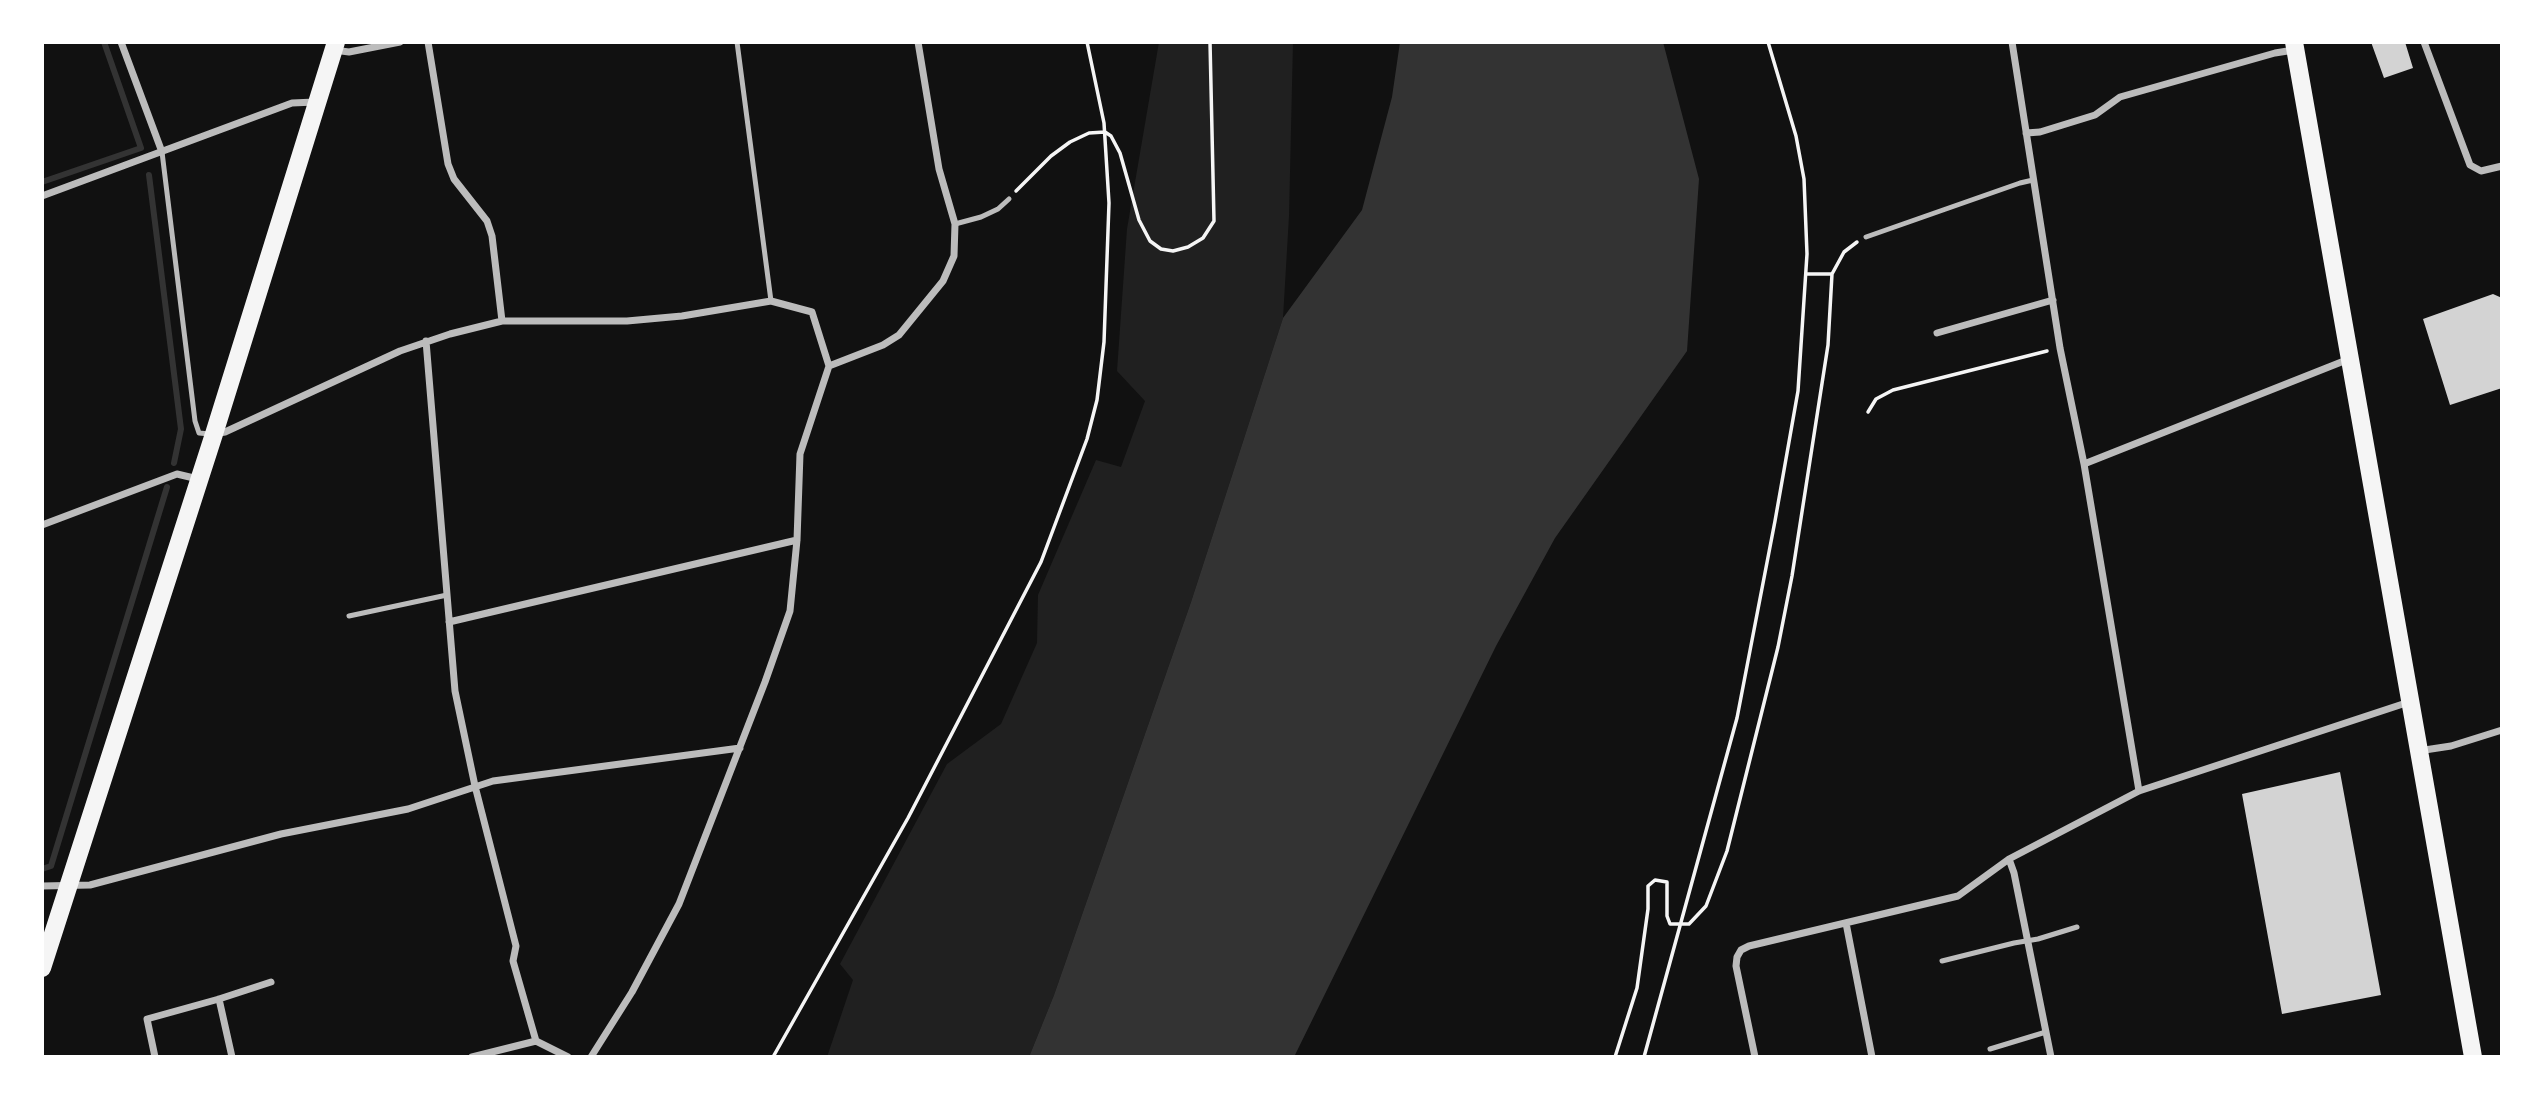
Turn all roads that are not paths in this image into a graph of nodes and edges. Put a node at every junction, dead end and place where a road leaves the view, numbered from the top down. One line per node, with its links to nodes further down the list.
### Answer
1 (121, 42): 12 (street)
2 (400, 42): 8 (street)
3 (428, 42): 21 (street)
4 (737, 42): 20 (lane)
5 (918, 42): 17 (street)
6 (2012, 42): 11 (street)
7 (2424, 42): 13 (street)
8 (335, 46): 10 (main road)
9 (2294, 46): 11 (street); 24 (main road)
10 (316, 102): 12 (street); 26 (main road)
11 (2026, 132): 14 (street)
12 (162, 152): 15 (street); 26 (lane)
13 (2502, 166)
14 (2033, 180): 18 (lane); 19 (street)
15 (42, 196)
16 (1009, 199): 17 (lane)
17 (955, 224): 25 (street)
18 (1866, 237)
19 (2053, 300): 22 (street); 27 (street)
20 (771, 301): 21 (street); 25 (street)
21 (502, 321): 23 (street)
22 (1937, 333)
23 (426, 341): 26 (street); 31 (street)
24 (2349, 359): 27 (street); 34 (main road)
25 (830, 366): 30 (street)
26 (214, 434): 28 (main road)
27 (2084, 464): 39 (street)
28 (198, 479): 29 (street); 42 (main road)
29 (42, 525)
30 (797, 540): 33 (street); 36 (street)
31 (447, 595): 32 (lane); 33 (street)
32 (349, 616)
33 (449, 622): 38 (street)
34 (2409, 702): 37 (main road); 39 (street)
35 (2502, 730): 37 (street)
36 (740, 748): 38 (street); 57 (street)
37 (2418, 751): 61 (main road)
38 (475, 786): 42 (street); 51 (street)
39 (2139, 791): 40 (street)
40 (2009, 859): 43 (street); 45 (street)
41 (42, 886): 42 (street)
42 (69, 886): 47 (main road)
43 (1846, 923): 58 (street); 59 (street)
44 (2077, 927): 45 (lane)
45 (2027, 941): 46 (lane); 50 (street)
46 (1942, 961)
47 (42, 968)
48 (271, 982): 49 (street)
49 (219, 999): 53 (street); 54 (street)
50 (2046, 1032): 52 (lane); 60 (street)
51 (536, 1041): 55 (street); 56 (street)
52 (1990, 1049)
53 (155, 1057)
54 (232, 1057)
55 (472, 1057)
56 (568, 1057)
57 (592, 1057)
58 (1755, 1057)
59 (1872, 1057)
60 (2051, 1057)
61 (2473, 1057)

